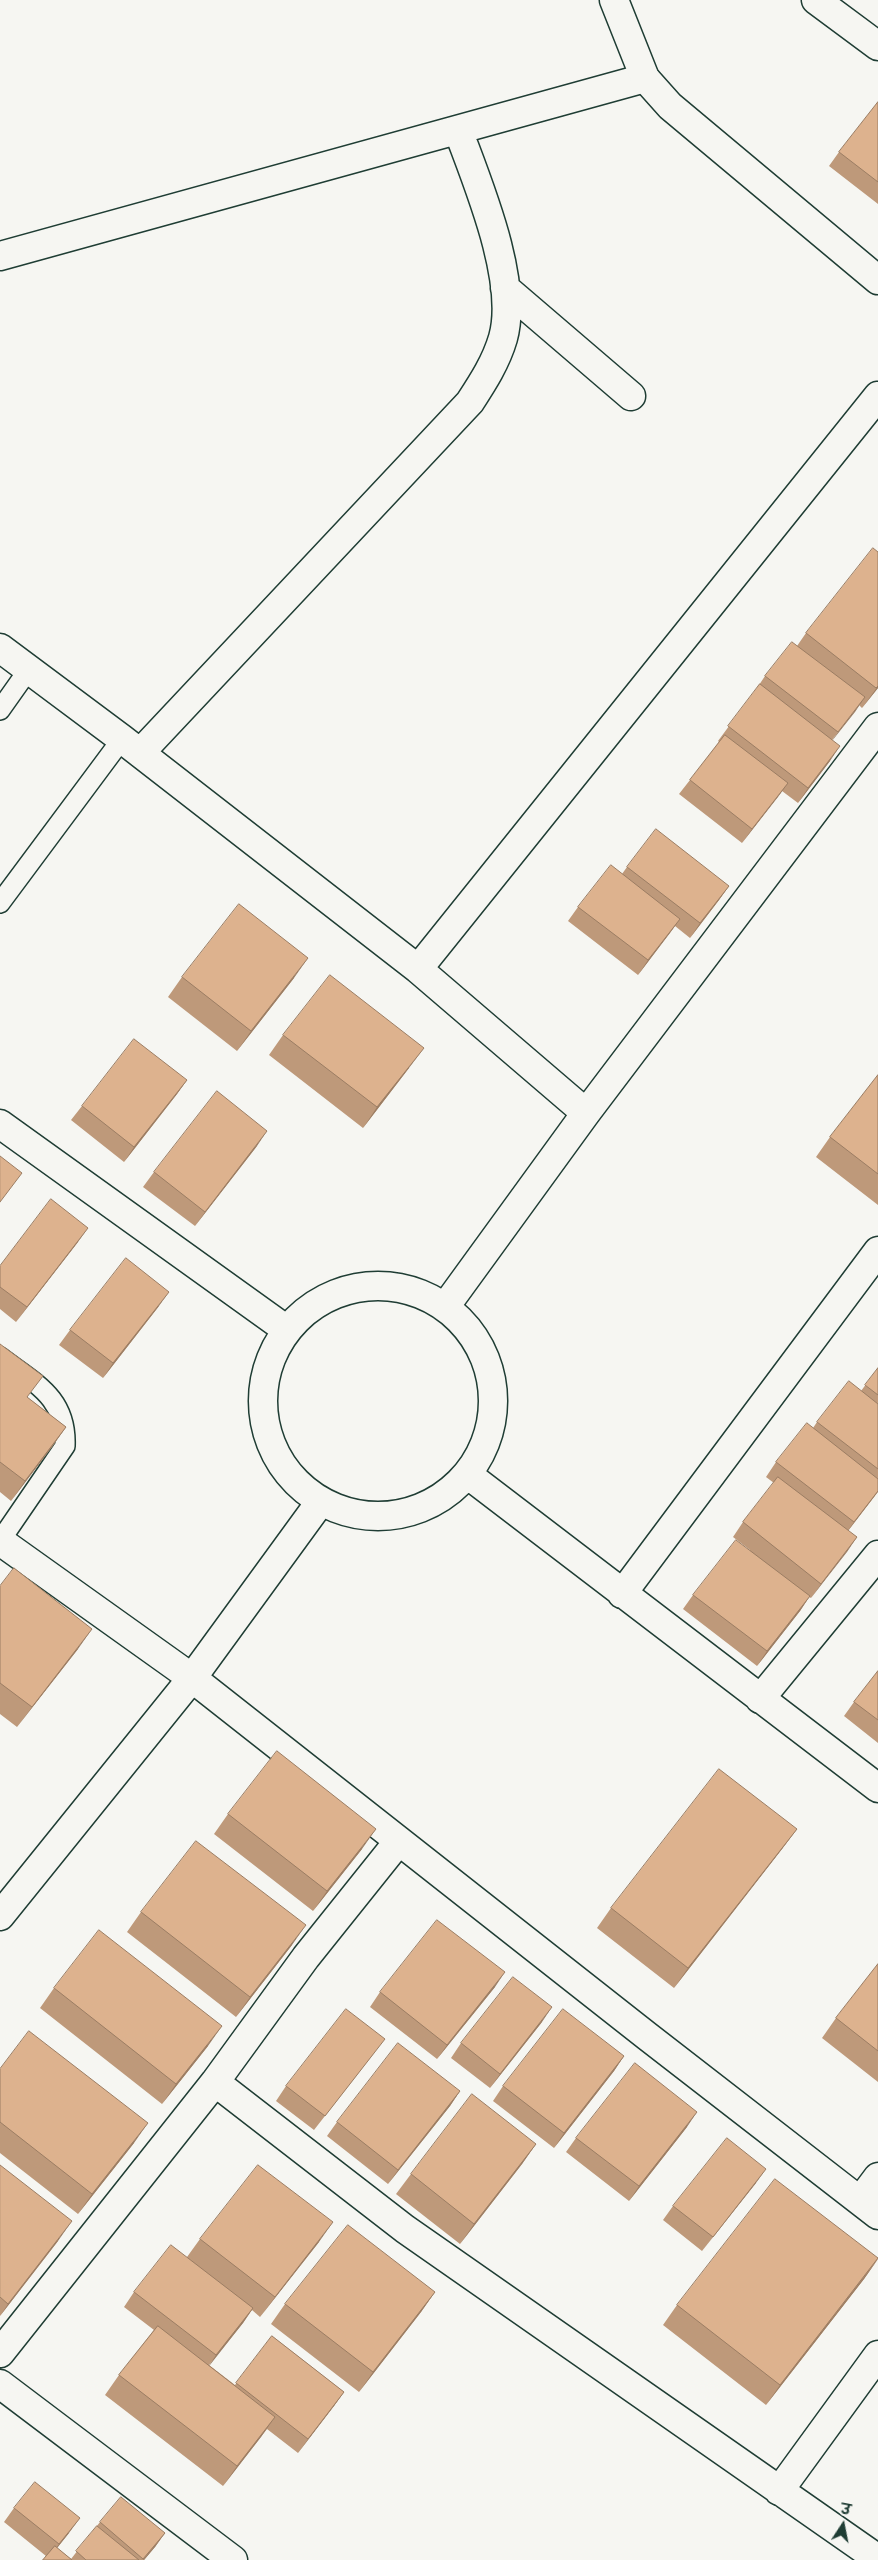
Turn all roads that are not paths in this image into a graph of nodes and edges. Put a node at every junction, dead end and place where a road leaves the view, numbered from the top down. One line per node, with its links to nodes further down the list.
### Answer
1 (614, 0): 4 (street)
2 (816, 0): 3 (street)
3 (878, 46)
4 (646, 78): 5 (street); 7 (street)
5 (458, 130): 6 (street); 8 (street)
6 (0, 256)
7 (878, 280)
8 (505, 288): 9 (street); 15 (street)
9 (631, 396)
10 (878, 396): 17 (street)
11 (0, 648): 12 (street)
12 (29, 669): 13 (lane); 15 (street)
13 (0, 710)
14 (878, 726): 18 (street)
15 (131, 746): 16 (lane); 17 (street)
16 (0, 904)
17 (418, 970): 18 (street)
18 (586, 1113): 21 (street)
19 (0, 1124): 22 (street)
20 (878, 1251): 28 (street)
21 (445, 1307): 22 (street); 24 (street)
22 (287, 1330): 25 (street)
23 (0, 1357): 26 (lane)
24 (467, 1474): 25 (street); 28 (street)
25 (321, 1501): 29 (street)
26 (0, 1541): 29 (street)
27 (878, 1555): 30 (street)
28 (622, 1594): 30 (street)
29 (192, 1678): 32 (street); 33 (street)
30 (760, 1699): 31 (street)
31 (878, 1788)
32 (398, 1842): 34 (street); 36 (street)
33 (0, 1916)
34 (216, 2082): 37 (street); 40 (street)
35 (878, 2177): 36 (street)
36 (869, 2208)
37 (0, 2353)
38 (878, 2355): 40 (street)
39 (0, 2384): 41 (street)
40 (779, 2491): 42 (street)
41 (233, 2560)
42 (878, 2560)

